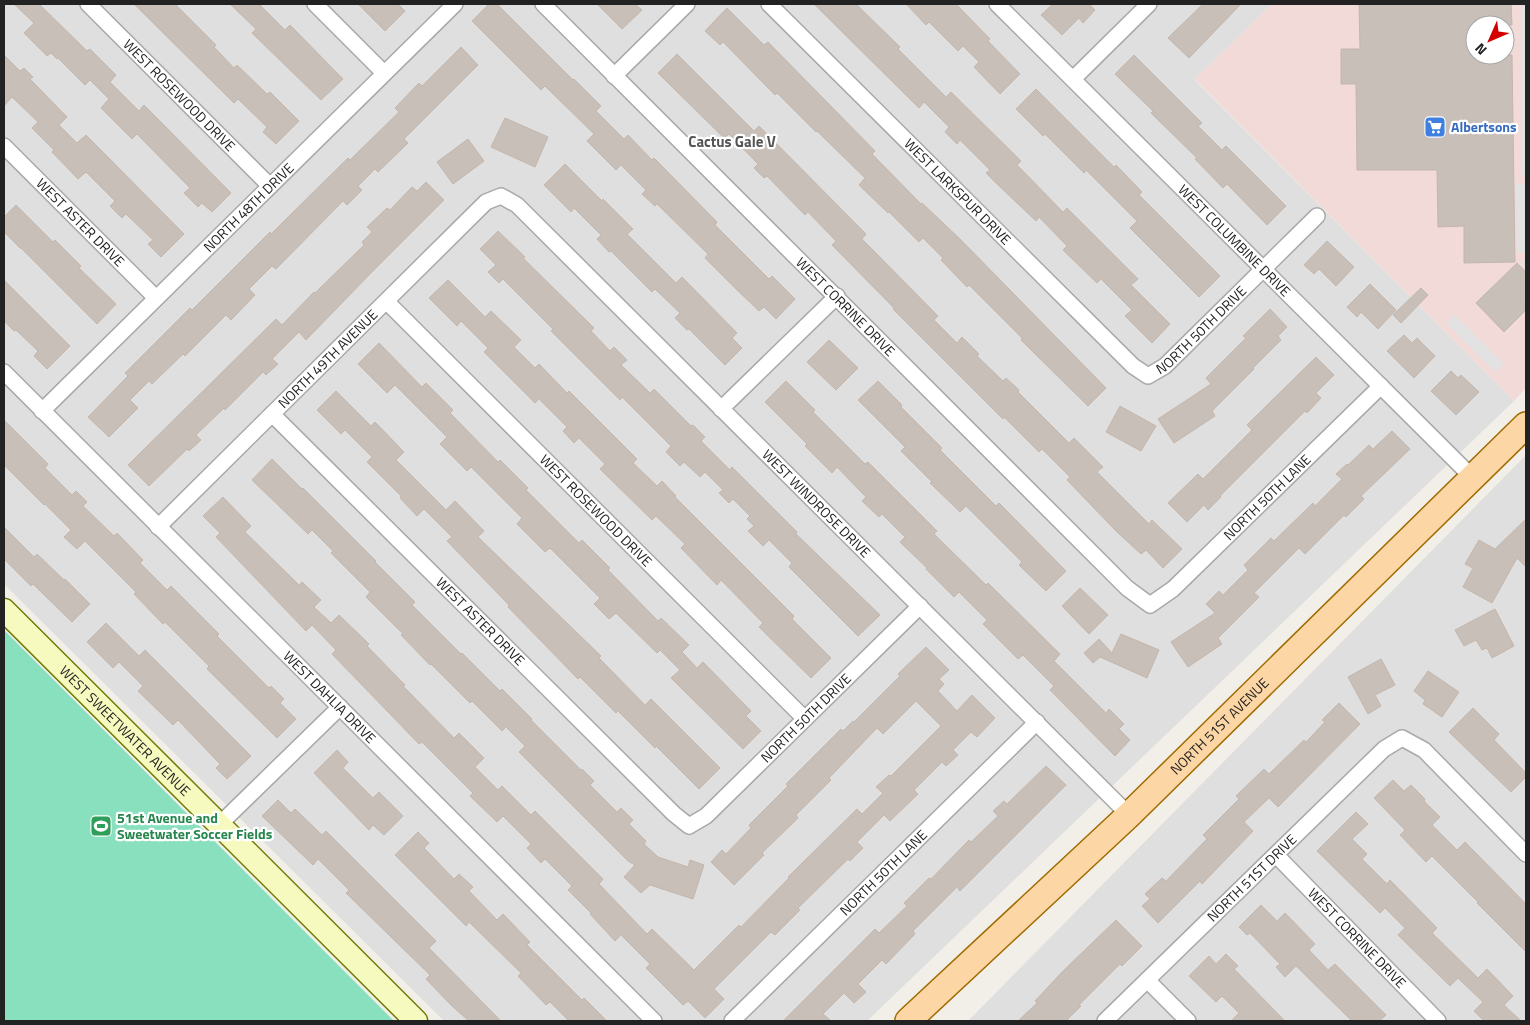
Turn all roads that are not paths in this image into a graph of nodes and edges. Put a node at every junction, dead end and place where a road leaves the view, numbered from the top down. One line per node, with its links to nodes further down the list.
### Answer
1 (88, 4): 13 (street, WEST ROSEWOOD DRIVE)
2 (315, 4): 9 (street)
3 (455, 4): 9 (street, NORTH 48TH DRIVE)
4 (543, 4): 10 (street, WEST CORRINE DRIVE)
5 (687, 4): 10 (street)
6 (769, 4): 21 (street, WEST LARKSPUR DRIVE)
7 (996, 4): 11 (street, WEST COLUMBINE DRIVE)
8 (1150, 4): 11 (street)
9 (384, 73): 13 (street, NORTH 48TH DRIVE)
10 (614, 76): 17 (street, WEST CORRINE DRIVE)
11 (1073, 79): 16 (street, WEST COLUMBINE DRIVE)
12 (4, 146): 18 (street, WEST ASTER DRIVE)
13 (270, 186): 18 (street, NORTH 48TH DRIVE)
14 (501, 196): 19 (street, NORTH 49TH AVENUE); 23 (street, WEST WINDROSE DRIVE)
15 (1317, 216): 16 (street, NORTH 50TH DRIVE)
16 (1263, 269): 21 (street, NORTH 50TH DRIVE); 22 (street, WEST COLUMBINE DRIVE)
17 (837, 296): 23 (street); 29 (street, WEST CORRINE DRIVE)
18 (156, 298): 24 (street, NORTH 48TH DRIVE)
19 (387, 302): 25 (street, NORTH 49TH AVENUE); 33 (street, WEST ROSEWOOD DRIVE)
20 (4, 372): 24 (street, WEST DAHLIA DRIVE)
21 (1148, 376)
22 (1381, 386): 27 (street, WEST COLUMBINE DRIVE); 29 (street, NORTH 50TH LANE)
23 (721, 409): 30 (street, WEST WINDROSE DRIVE)
24 (42, 411): 28 (street, WEST DAHLIA DRIVE)
25 (272, 414): 28 (street, NORTH 49TH AVENUE); 37 (street, WEST ASTER DRIVE)
26 (1526, 425): 27 (main road, NORTH 51ST AVENUE)
27 (1473, 478): 35 (main road, NORTH 51ST AVENUE)
28 (158, 527): 32 (street, WEST DAHLIA DRIVE)
29 (1150, 605)
30 (920, 606): 33 (street, NORTH 50TH DRIVE); 34 (street, WEST WINDROSE DRIVE)
31 (4, 610): 36 (street, WEST SWEETWATER AVENUE)
32 (340, 707): 36 (street); 42 (street, WEST DAHLIA DRIVE)
33 (805, 719): 37 (street, NORTH 50TH DRIVE)
34 (1037, 722): 35 (street, WEST WINDROSE DRIVE); 43 (street, NORTH 50TH LANE)
35 (1128, 815): 44 (main road, NORTH 51ST AVENUE)
36 (220, 824): 41 (street, WEST SWEETWATER AVENUE)
37 (689, 826)
38 (1526, 854): 39 (street, NORTH 51ST DRIVE)
39 (1276, 855): 40 (street, NORTH 51ST DRIVE); 47 (street, WEST CORRINE DRIVE)
40 (1147, 980): 45 (street, NORTH 51ST DRIVE); 46 (street)
41 (416, 1021)
42 (654, 1021)
43 (732, 1021)
44 (908, 1021)
45 (1105, 1021)
46 (1188, 1021)
47 (1438, 1021)

